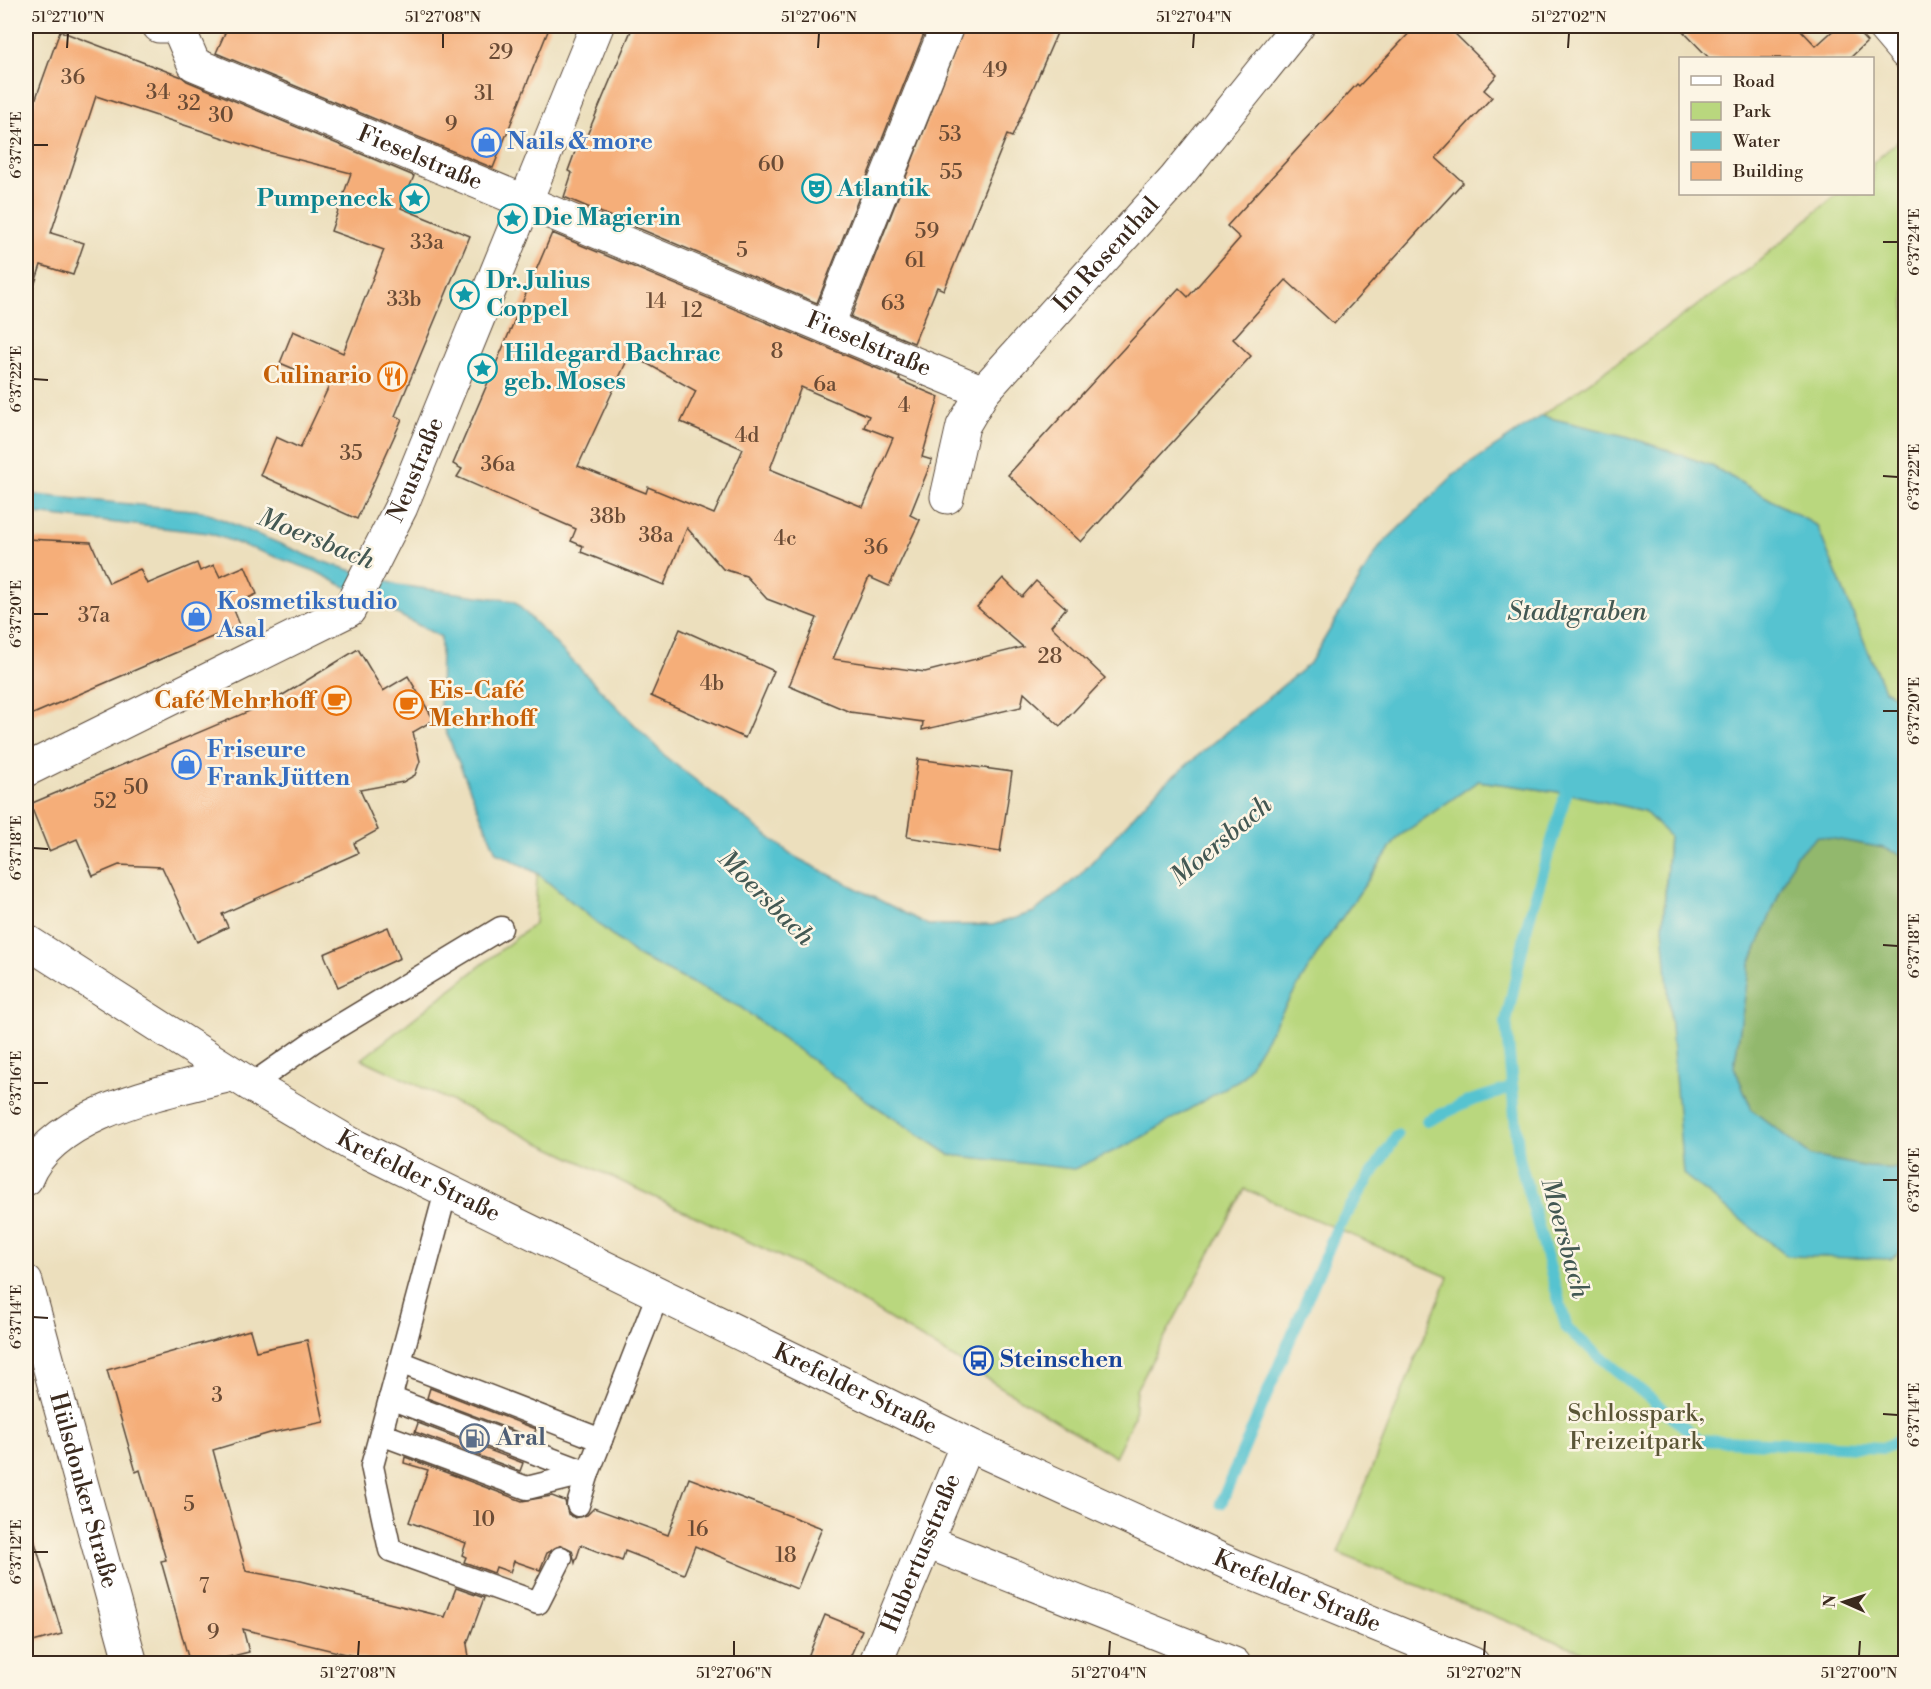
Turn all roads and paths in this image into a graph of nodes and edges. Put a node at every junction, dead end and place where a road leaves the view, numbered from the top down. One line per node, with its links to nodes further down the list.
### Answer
1 (172, 26): 7 (street, Fieselstraße)
2 (597, 26): 7 (street, Neustraße)
3 (947, 26): 8 (street)
4 (1298, 26): 9 (street, Im Rosenthal)
5 (1883, 26): 6 (street)
6 (1905, 53)
7 (526, 201): 8 (street, Fieselstraße); 11 (street, Neustraße)
8 (827, 327): 9 (street, Fieselstraße)
9 (983, 392): 10 (street, Im Rosenthal)
10 (947, 497)
11 (26, 770)
12 (501, 928): 14 (lane)
13 (26, 941): 14 (street, Krefelder Straße)
14 (243, 1080): 15 (street); 16 (street, Krefelder Straße)
15 (26, 1179)
16 (446, 1191): 18 (street, Krefelder Straße); 19 (lane)
17 (26, 1282): 28 (street, Hülsdonker Straße)
18 (658, 1294): 22 (lane); 23 (street, Krefelder Straße)
19 (400, 1362): 20 (lane); 22 (lane)
20 (390, 1398): 21 (lane); 24 (lane)
21 (381, 1434): 24 (lane); 27 (lane)
22 (601, 1440): 24 (lane)
23 (967, 1444): 26 (street, Hubertusstraße); 31 (street, Krefelder Straße)
24 (588, 1473): 25 (lane)
25 (578, 1506)
26 (927, 1542): 29 (street, Hubertusstraße); 30 (street)
27 (561, 1558)
28 (131, 1664)
29 (875, 1664)
30 (1234, 1664)
31 (1473, 1664)

